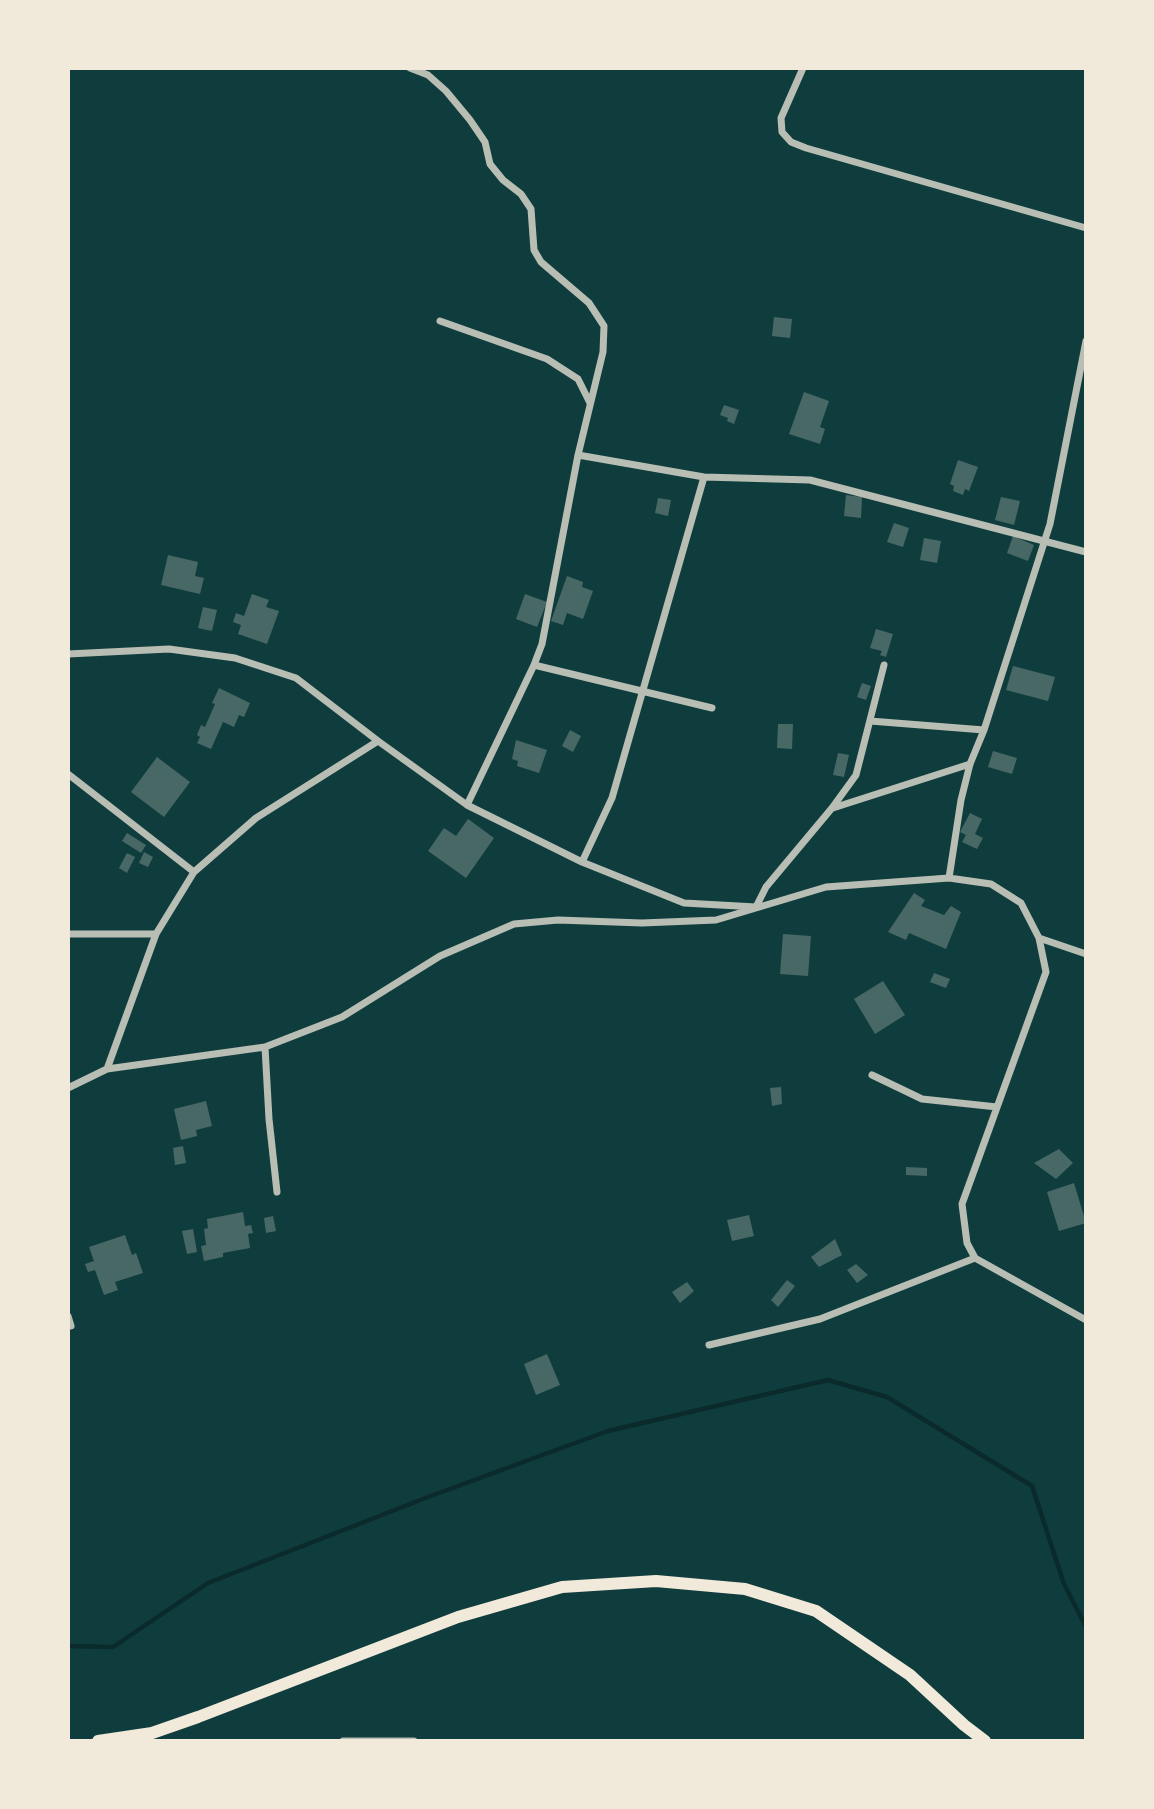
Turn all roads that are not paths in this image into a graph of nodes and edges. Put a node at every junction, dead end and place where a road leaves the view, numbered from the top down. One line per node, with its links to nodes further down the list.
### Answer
1 (410, 68): 6 (street)
2 (803, 68): 3 (street)
3 (1086, 228)
4 (440, 321): 6 (street)
5 (1086, 341): 9 (street)
6 (590, 403): 7 (street)
7 (578, 455): 8 (street); 13 (street)
8 (704, 477): 9 (street); 14 (street)
9 (1045, 542): 10 (street); 17 (street)
10 (1086, 552)
11 (68, 654): 18 (street)
12 (884, 664): 16 (street)
13 (534, 665): 14 (street); 21 (street)
14 (642, 691): 15 (street); 23 (street)
15 (712, 708)
16 (870, 721): 17 (street); 22 (street)
17 (984, 730): 19 (street)
18 (378, 741): 21 (street); 24 (street)
19 (970, 764): 22 (street); 25 (street)
20 (68, 774): 24 (street)
21 (467, 805): 23 (street)
22 (832, 808): 26 (street)
23 (582, 862): 26 (street)
24 (194, 872): 28 (street)
25 (949, 878): 26 (street); 29 (street)
26 (756, 907): 31 (street)
27 (68, 934): 28 (street)
28 (156, 934): 32 (street)
29 (1039, 938): 30 (street); 35 (street)
30 (1086, 954)
31 (265, 1047): 32 (street); 36 (street)
32 (107, 1069): 34 (street)
33 (872, 1075): 35 (street)
34 (68, 1088)
35 (997, 1107): 37 (street)
36 (277, 1192)
37 (975, 1258): 39 (street); 41 (street)
38 (68, 1316): 40 (street)
39 (1086, 1321)
40 (71, 1326)
41 (709, 1345)
42 (98, 1741): 45 (main road)
43 (343, 1741): 44 (street)
44 (414, 1741)
45 (985, 1741)

